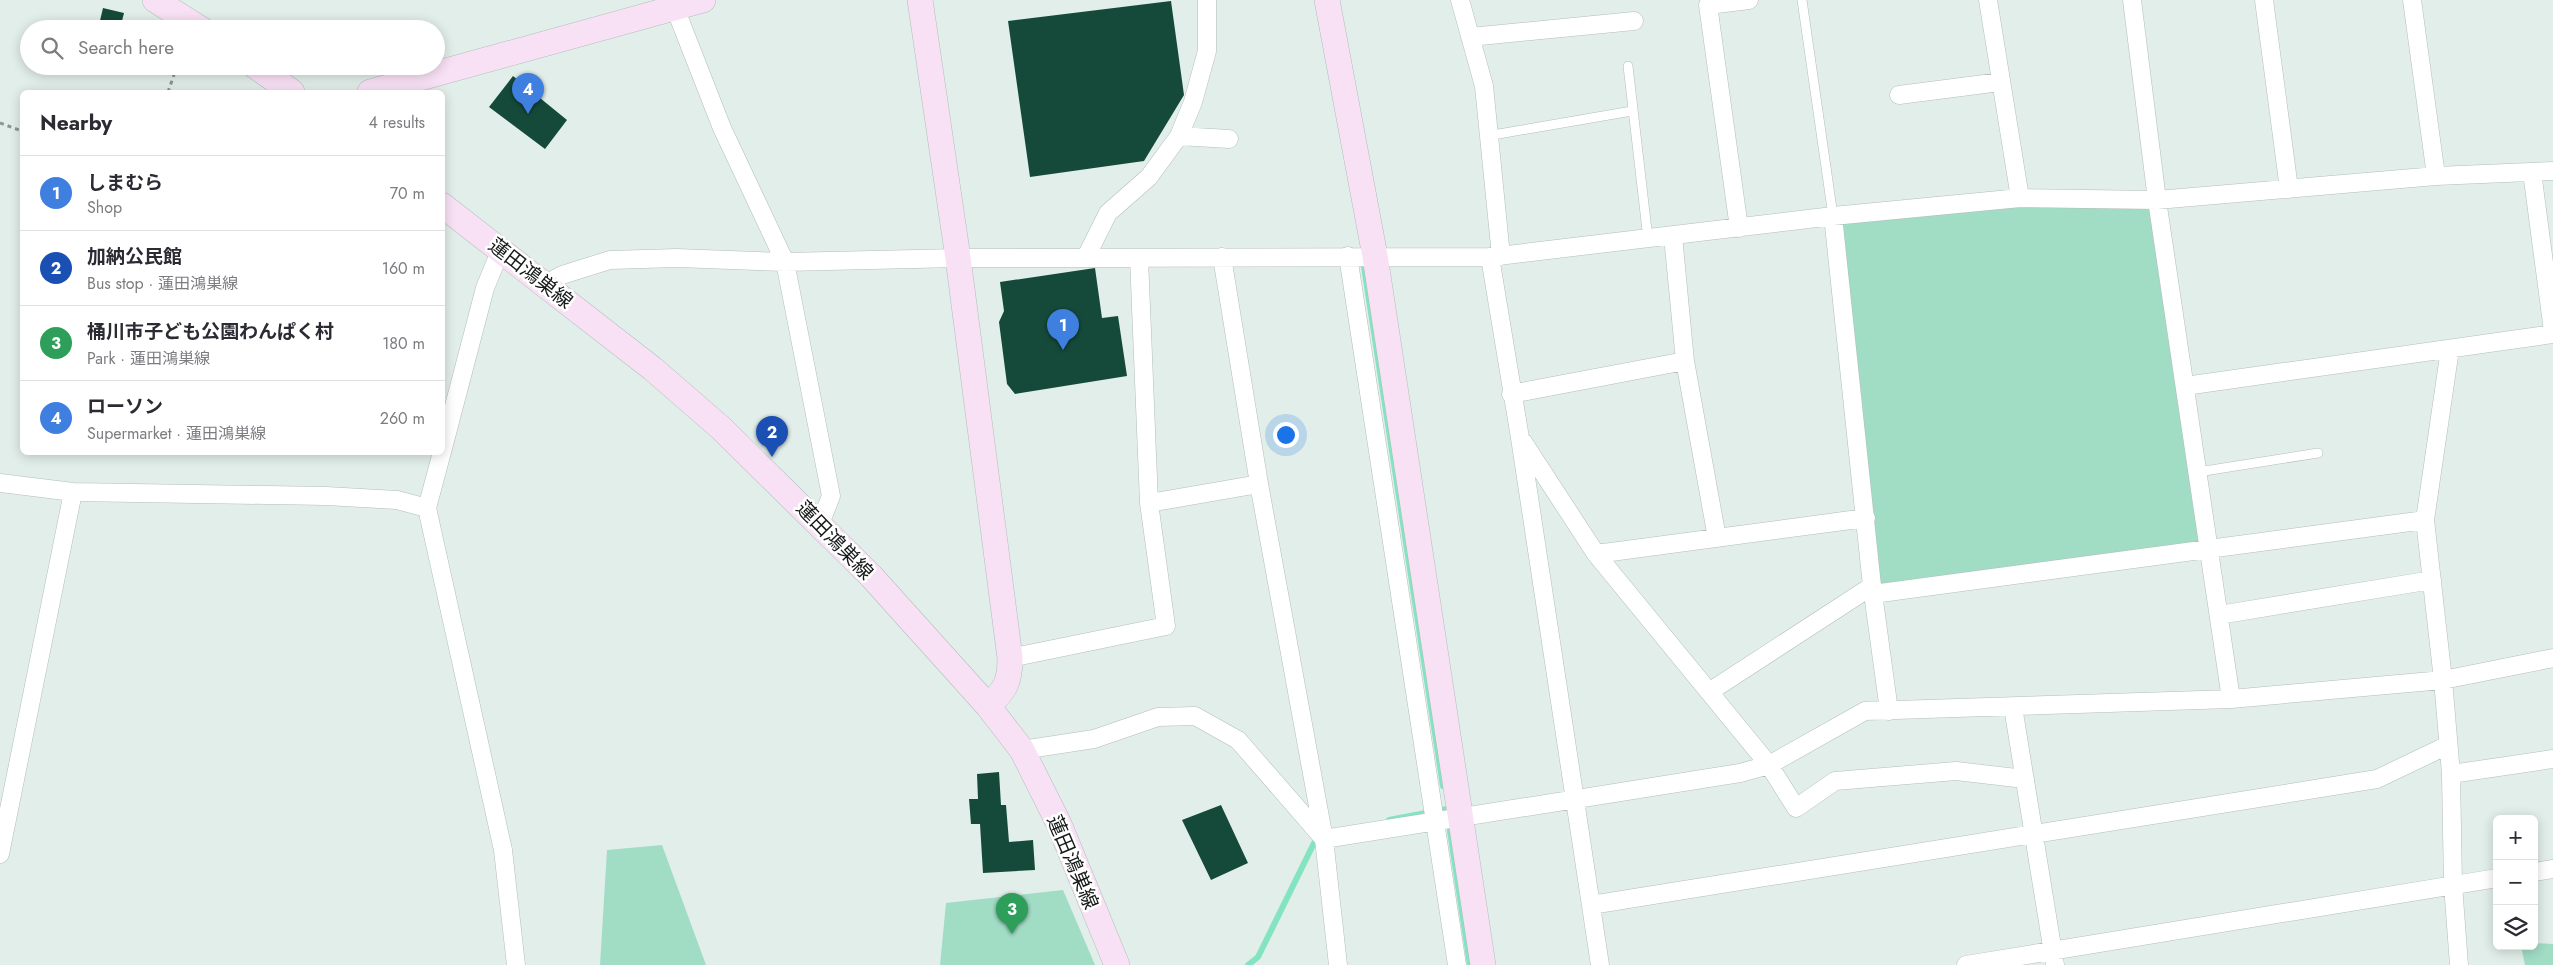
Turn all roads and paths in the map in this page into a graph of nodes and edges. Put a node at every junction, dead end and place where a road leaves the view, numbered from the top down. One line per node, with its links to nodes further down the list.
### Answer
1 (156, 0): 14 (street)
2 (703, 0): 13 (street)
3 (920, 0): 50 (street)
4 (1207, 0): 30 (street)
5 (1327, 0): 46 (street)
6 (1460, 0): 16 (street)
7 (1749, 0): 41 (street)
8 (1802, 0): 40 (lane)
9 (1988, 0): 22 (street)
10 (2132, 0): 38 (street)
11 (2264, 0): 36 (street)
12 (2412, 0): 35 (street)
13 (674, 4): 18 (street); 52 (street)
14 (187, 20)
15 (1634, 21): 16 (street)
16 (1470, 37): 31 (street)
17 (1628, 66): 27 (lane)
18 (445, 70)
19 (174, 75): 23 (path)
20 (268, 75): 24 (street)
21 (429, 75): 25 (street)
22 (2000, 82): 26 (street); 37 (street)
23 (169, 90)
24 (289, 90)
25 (377, 90)
26 (1899, 95)
27 (1632, 111): 31 (lane); 43 (lane)
28 (0, 123): 29 (path)
29 (20, 130)
30 (1179, 136): 32 (street); 48 (street)
31 (1487, 136): 47 (street)
32 (1229, 139)
33 (2553, 171): 34 (street)
34 (2532, 172): 35 (street); 54 (street)
35 (2436, 176): 36 (street)
36 (2289, 189): 38 (street)
37 (2020, 198): 38 (street); 40 (street)
38 (2157, 200): 57 (street)
39 (445, 207): 44 (street, 蓮田鴻巣線)
40 (1834, 216): 41 (street); 69 (street)
41 (1739, 228): 42 (street)
42 (1673, 236): 43 (street); 56 (street)
43 (1648, 239): 47 (street)
44 (501, 249): 53 (street, 蓮田鴻巣線); 60 (street)
45 (1348, 256): 46 (street); 49 (street); 94 (street)
46 (1375, 256): 47 (street); 93 (street)
47 (1495, 256): 58 (street)
48 (1086, 257): 50 (street); 51 (street)
49 (1222, 257): 51 (street); 65 (street)
50 (958, 258): 52 (street); 78 (street)
51 (1139, 258): 67 (street)
52 (785, 262): 53 (street); 71 (street)
53 (546, 284): 71 (street, 蓮田鴻巣線)
54 (2553, 333): 55 (street)
55 (2450, 349): 57 (street); 70 (street)
56 (1685, 361): 58 (street); 72 (street)
57 (2185, 386): 63 (street)
58 (1511, 394): 59 (street)
59 (1520, 438): 74 (street); 92 (street)
60 (445, 441)
61 (2318, 453): 63 (lane)
62 (441, 455): 68 (street)
63 (2198, 472): 73 (street)
64 (0, 484): 66 (street)
65 (1259, 484): 67 (street); 96 (street)
66 (73, 492): 68 (street); 97 (street)
67 (1149, 503): 78 (street)
68 (427, 508): 104 (street)
69 (1866, 518): 72 (street); 76 (street)
70 (2425, 520): 73 (street); 75 (street)
71 (820, 524): 83 (street, 蓮田鴻巣線)
72 (1718, 538): 74 (street)
73 (2209, 549): 76 (street); 77 (street)
74 (1596, 554): 81 (street)
75 (2432, 580): 77 (street); 80 (street)
76 (1872, 590): 81 (street); 85 (street)
77 (2219, 615): 82 (street)
78 (1010, 658): 83 (street)
79 (2553, 658): 80 (street)
80 (2443, 680): 82 (street); 86 (street)
81 (1709, 692): 89 (street)
82 (2231, 699): 84 (street)
83 (988, 706): 87 (street, 蓮田鴻巣線)
84 (2013, 707): 85 (street); 91 (street)
85 (1889, 711): 89 (street)
86 (2448, 745): 90 (street); 95 (street)
87 (1022, 750): 96 (street); 105 (street, 蓮田鴻巣線)
88 (2553, 759): 90 (street)
89 (1769, 765): 91 (street); 92 (street)
90 (2451, 774): 101 (street)
91 (2025, 780): 95 (street)
92 (1573, 799): 93 (street); 102 (street)
93 (1461, 817): 94 (street); 108 (street)
94 (1434, 822): 96 (street); 107 (street)
95 (2034, 834): 102 (street); 103 (street)
96 (1324, 839): 106 (street)
97 (0, 854)
98 (2553, 869): 99 (street)
99 (2538, 871)
100 (2493, 879): 101 (street)
101 (2453, 885): 103 (street); 111 (street)
102 (1590, 905): 109 (street)
103 (2054, 958): 110 (street)
104 (516, 965)
105 (1117, 965)
106 (1338, 965)
107 (1456, 965)
108 (1483, 965)
109 (1600, 965)
110 (1966, 965)
111 (2459, 965)

